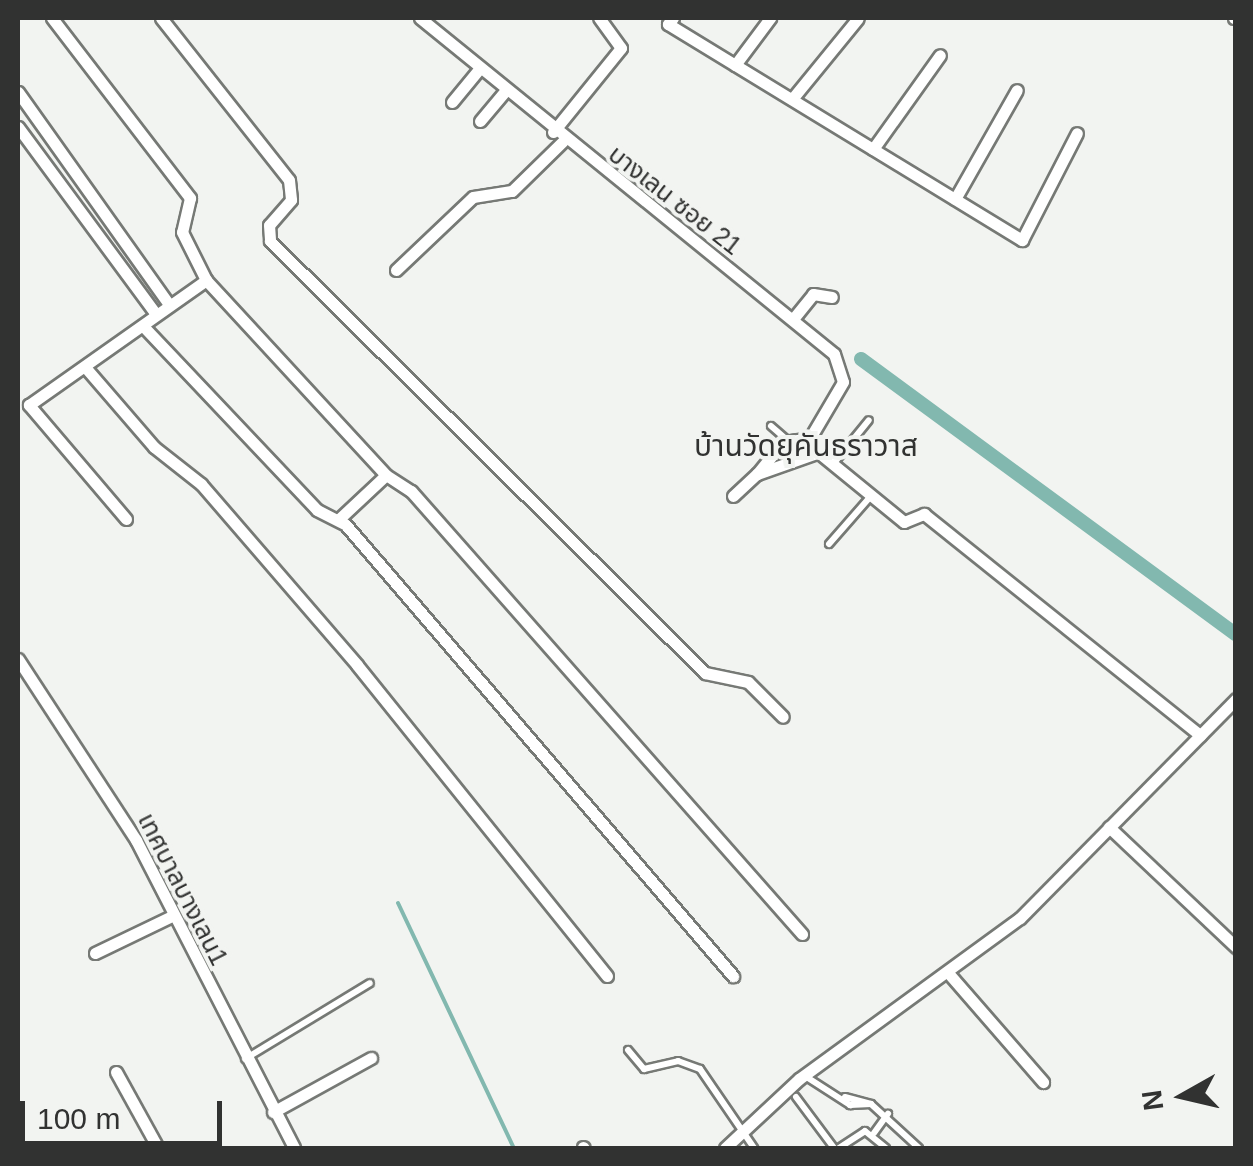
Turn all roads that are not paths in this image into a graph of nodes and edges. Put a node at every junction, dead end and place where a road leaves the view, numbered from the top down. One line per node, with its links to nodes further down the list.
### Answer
1 (52, 18): 26 (street)
2 (160, 18): 48 (street)
3 (420, 18): 10 (street, บางเลน ซอย 21)
4 (599, 18): 20 (street)
5 (673, 18): 9 (street)
6 (770, 18): 9 (street)
7 (858, 18): 14 (street)
8 (940, 56): 21 (street)
9 (735, 64): 14 (street)
10 (480, 68): 11 (street, บางเลน ซอย 21); 15 (street)
11 (506, 90): 17 (street); 20 (street, บางเลน ซอย 21)
12 (1016, 90): 23 (street)
13 (18, 92): 16 (street)
14 (792, 100): 21 (street)
15 (452, 102)
16 (37, 117): 18 (street); 22 (street)
17 (480, 121)
18 (19, 128): 24 (street)
19 (1077, 132): 23 (street)
20 (558, 136): 25 (street); 30 (street, บางเลน ซอย 21)
21 (873, 149): 23 (street)
22 (96, 199): 24 (street); 28 (street)
23 (955, 199)
24 (79, 211): 29 (street)
25 (396, 270)
26 (206, 280): 28 (street); 40 (street)
27 (832, 297): 30 (street)
28 (168, 303): 29 (street)
29 (156, 314): 31 (street)
30 (793, 319): 35 (street, บางเลน ซอย 21)
31 (143, 326): 32 (street); 44 (street)
32 (85, 368): 43 (street); 56 (street)
33 (869, 420): 38 (lane)
34 (771, 426): 36 (lane)
35 (806, 436): 36 (street); 37 (street)
36 (787, 440): 39 (street)
37 (819, 452): 38 (street); 39 (street)
38 (833, 464): 41 (street)
39 (756, 474): 42 (street)
40 (386, 475): 44 (street); 52 (street)
41 (872, 495): 45 (lane); 49 (street)
42 (733, 496)
43 (126, 518)
44 (339, 519): 57 (street)
45 (829, 544)
46 (18, 660): 51 (street, เทศบาลบางเลน1)
47 (1234, 703): 49 (street)
48 (783, 717)
49 (1200, 734): 50 (street)
50 (1109, 827): 53 (street); 55 (street)
51 (172, 916): 54 (street); 61 (street, เทศบาลบางเลน1)
52 (802, 934)
53 (1236, 947)
54 (94, 953)
55 (950, 975): 63 (street); 64 (street)
56 (607, 976)
57 (733, 976)
58 (370, 983): 61 (lane)
59 (628, 1050): 68 (lane)
60 (371, 1058): 66 (street)
61 (244, 1060): 66 (street, เทศบาลบางเลน1)
62 (116, 1072): 70 (street)
63 (804, 1076): 67 (lane); 68 (street)
64 (1043, 1082)
65 (796, 1097): 74 (lane)
66 (273, 1112): 71 (street, เทศบาลบางเลน1)
67 (888, 1114): 69 (lane); 76 (lane)
68 (739, 1132): 72 (street); 73 (lane)
69 (874, 1132): 74 (lane); 75 (lane)
70 (158, 1148)
71 (294, 1148)
72 (725, 1148)
73 (754, 1148)
74 (836, 1148)
75 (886, 1148)
76 (919, 1148)

